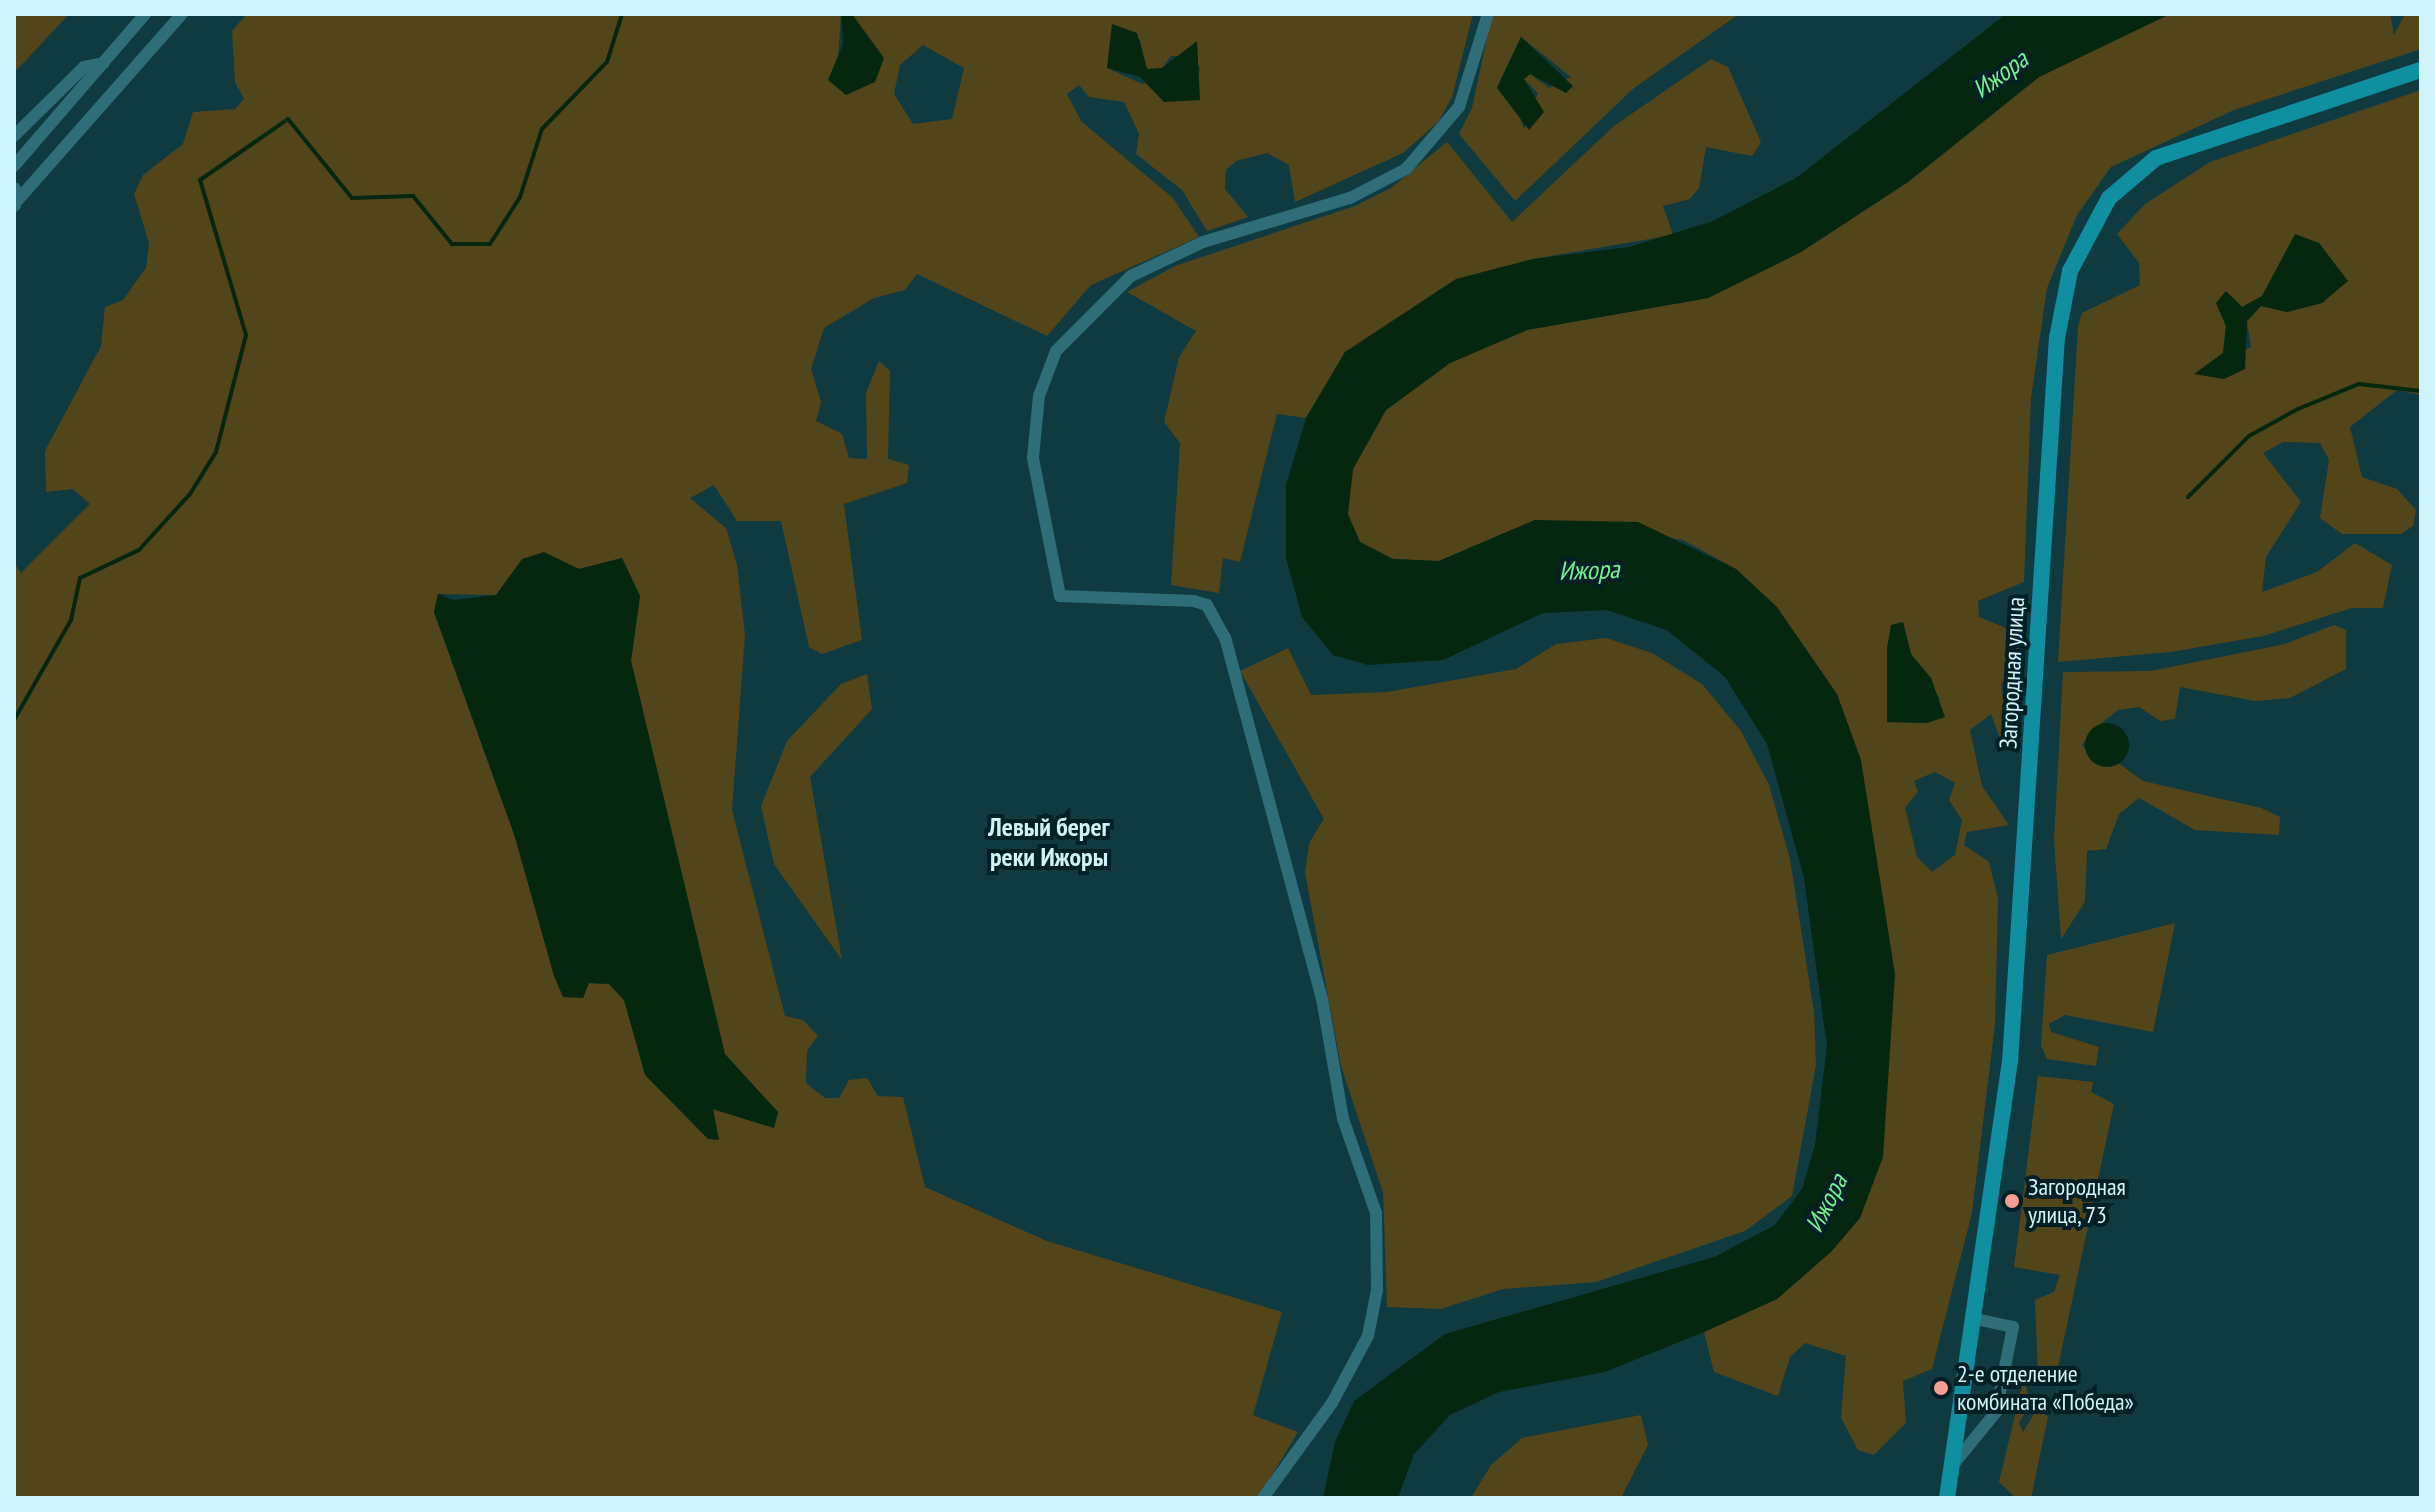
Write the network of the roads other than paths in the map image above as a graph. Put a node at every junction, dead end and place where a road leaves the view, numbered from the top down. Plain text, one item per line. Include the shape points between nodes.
1 (145, 14) edge
2 (182, 14) edge
3 (1488, 14) edge
4 (104, 63) junction
5 (2421, 70) edge
6 (14, 136) edge
7 (14, 166) edge
8 (15, 198) edge
9 (1974, 1319) junction
10 (1952, 1466) junction
11 (1263, 1498) edge
12 (1947, 1498) edge

1 - 4 street
2 - 8 street
3 - 11 street via 1459,107 1406,169 1350,198 1203,242 1131,276 1056,351 1039,396 1033,458 1060,596 1194,601 1207,605 1225,638 1322,999 1343,1119 1376,1213 1377,1290 1368,1336 1332,1403
4 - 6 street via 84,67
4 - 7 street
5 - 9 main road, Загородная улица via 2156,158 2109,198 2076,253 2057,338 2013,1023
9 - 10 main road, Загородная улица
9 - 10 street via 2013,1327 1996,1412
10 - 12 main road, Загородная улица

